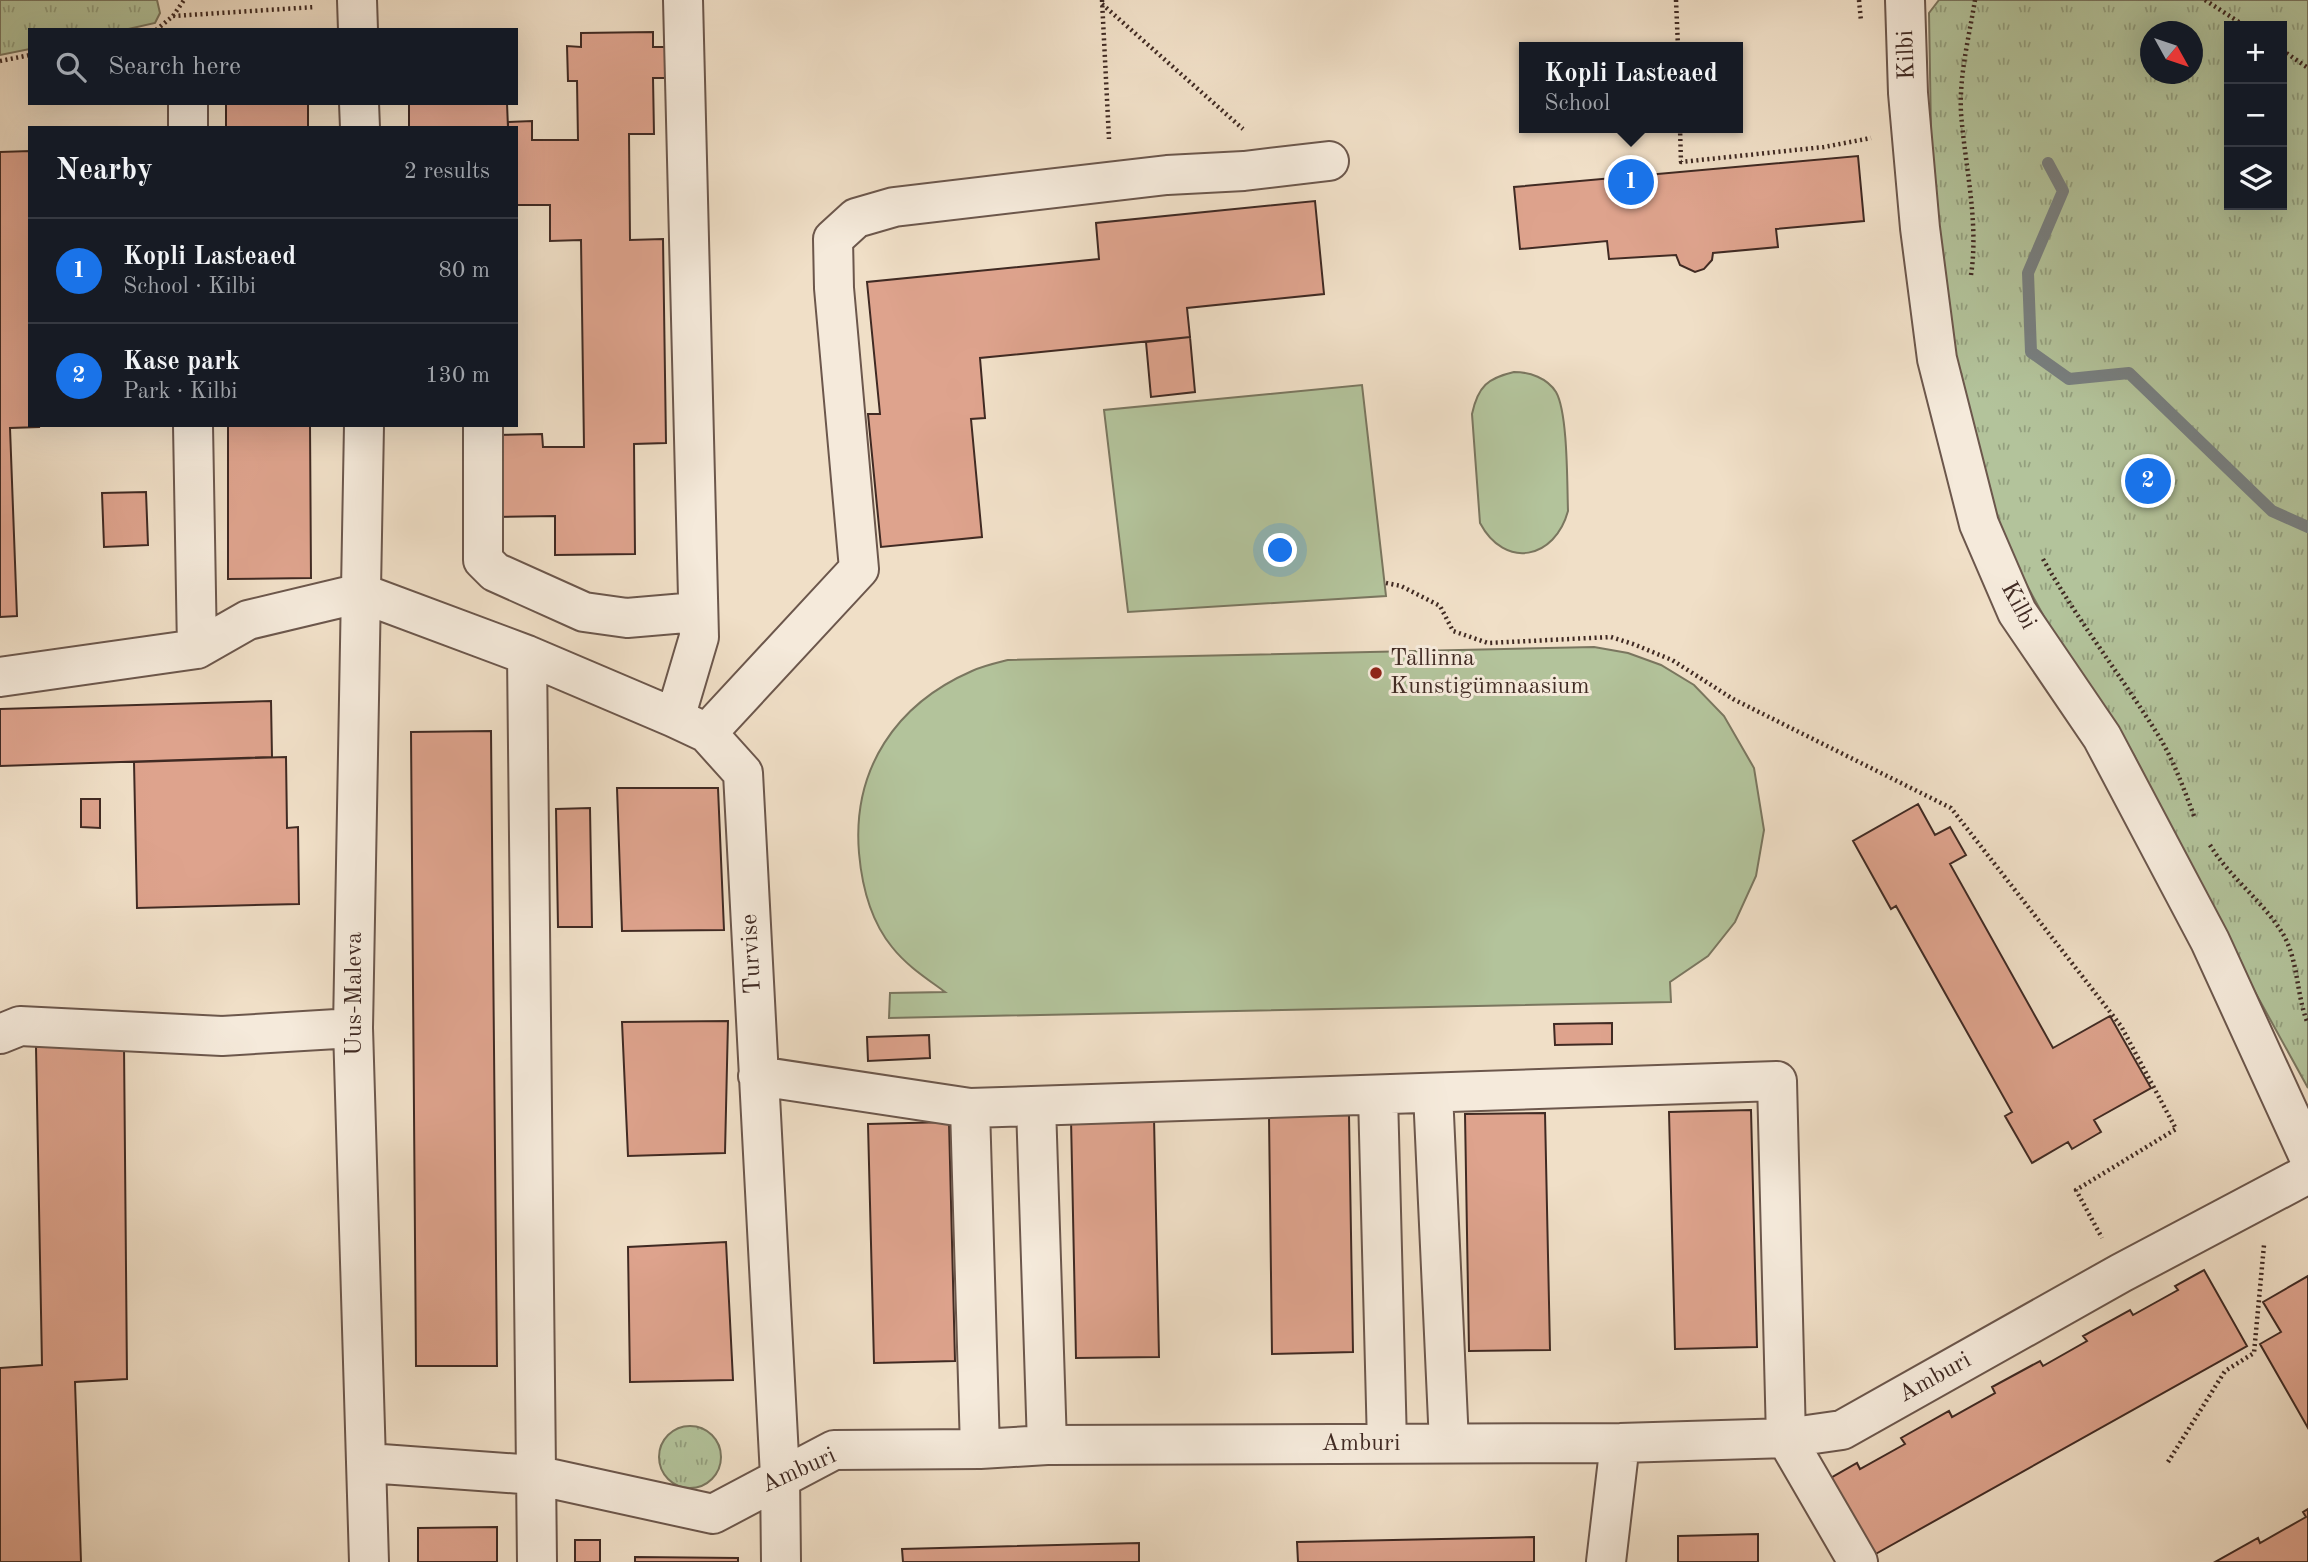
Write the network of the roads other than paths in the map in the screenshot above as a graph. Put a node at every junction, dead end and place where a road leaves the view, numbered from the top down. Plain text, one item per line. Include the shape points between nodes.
1 (358, 0) edge
2 (683, 0) edge
3 (1905, 0) edge
4 (358, 28) edge
5 (188, 105) edge
6 (359, 105) edge
7 (188, 126) edge
8 (360, 126) edge
9 (1329, 161) dead end
10 (193, 427) edge
11 (364, 427) edge
12 (483, 427) edge
13 (361, 593) junction
14 (697, 612) junction
15 (197, 649) junction
16 (527, 655) junction
17 (0, 677) edge
18 (691, 725) junction
19 (353, 1028) junction
20 (0, 1034) edge
21 (758, 1076) junction
22 (1433, 1093) junction
23 (1378, 1095) junction
24 (1036, 1107) junction
25 (970, 1108) junction
26 (2308, 1154) edge
27 (2308, 1174) edge
28 (1786, 1438) junction
29 (1449, 1443) junction
30 (1620, 1443) junction
31 (1387, 1444) junction
32 (1047, 1446) junction
33 (980, 1449) junction
34 (368, 1463) junction
35 (535, 1475) junction
36 (780, 1476) junction
37 (369, 1562) edge
38 (537, 1562) edge
39 (781, 1562) edge
40 (1606, 1562) edge
41 (1858, 1562) edge

1 - 4 street
2 - 14 street
3 - 26 street, Kilbi via 1908,93 1937,359 1979,524 2017,612 2102,737 2203,929
5 - 7 street
6 - 8 street
9 - 18 street via 894,207 856,218 834,239 834,288 859,569
10 - 15 street
11 - 13 street, Uus-Maleva
12 - 14 street via 483,560 495,572 584,612 627,618
13 - 15 street via 248,620
13 - 16 street, Turvise
13 - 19 street, Uus-Maleva
14 - 18 street
15 - 17 street
16 - 18 street, Turvise
16 - 35 street
18 - 21 street, Turvise via 743,773
19 - 20 street via 222,1036 20,1026
19 - 34 street, Uus-Maleva
21 - 25 street
21 - 36 street, Turvise
22 - 23 street
22 - 28 street via 1777,1081
22 - 29 street
23 - 24 street
23 - 31 street
24 - 25 street
24 - 32 street
25 - 33 street
27 - 28 street, Amburi via 1842,1430
28 - 30 street, Amburi
28 - 41 street
29 - 30 street, Amburi
29 - 31 street, Amburi
30 - 40 street
31 - 32 street, Amburi
32 - 33 street, Amburi
33 - 36 street, Amburi via 834,1450
34 - 35 street, Amburi
34 - 37 street, Uus-Maleva
35 - 36 street, Amburi via 713,1514
35 - 38 street
36 - 39 street, Turvise

